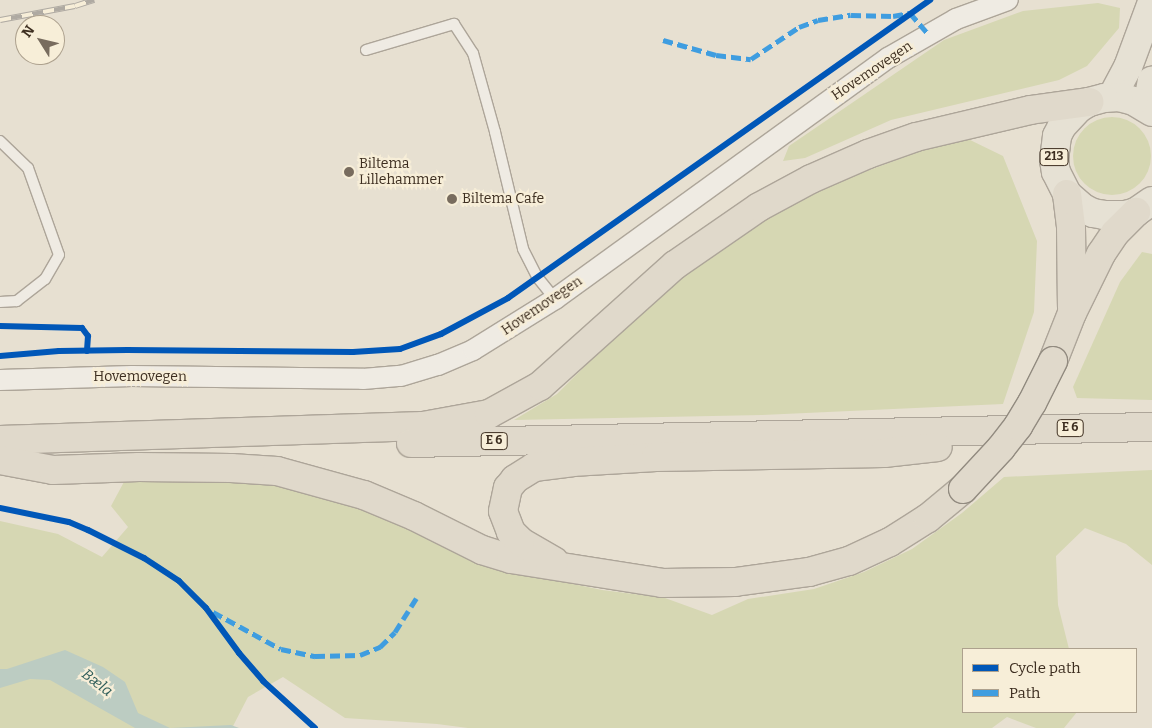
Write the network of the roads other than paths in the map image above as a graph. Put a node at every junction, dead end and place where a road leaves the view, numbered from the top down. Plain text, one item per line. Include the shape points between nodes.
1 (1008, 0) edge
2 (1149, 11) edge
3 (366, 50) dead end
4 (1152, 80) edge
5 (1101, 100) junction
6 (1149, 110) edge
7 (0, 141) edge
8 (1067, 194) junction
9 (1144, 206) edge
10 (555, 299) junction
11 (0, 302) edge
12 (1072, 313) junction
13 (0, 380) edge
14 (1152, 427) edge
15 (987, 429) junction
16 (0, 440) edge
17 (0, 454) edge
18 (0, 460) edge
19 (569, 568) junction

1 - 10 street, Hovemovegen via 956,19 888,58
2 - 5 main road, 213 via 1128,67
3 - 10 lane via 454,24 473,54 523,249 538,278
4 - 6 main road
5 - 6 main road via 1134,101
5 - 8 main road, 213 via 1070,116 1057,136 1056,172
5 - 16 highway via 1030,110 916,137 811,179 759,207 675,265 540,386 489,414 423,426
7 - 11 lane via 28,168 60,255 45,279 17,301
8 - 9 main road, 213 via 1083,208 1104,216
8 - 12 highway
9 - 12 highway via 1114,233
10 - 13 street, Hovemovegen via 473,350 401,376 316,379 132,376
12 - 19 highway, bridge via 1053,361 1018,426 1001,448 964,489 928,518 890,542 849,561 810,572 735,582 662,583 609,577
14 - 15 highway, E 6
15 - 17 highway, E 6
15 - 19 highway via 974,437 938,447 884,453 656,457 534,467 515,479 508,488 503,511 506,523 511,532 532,550
18 - 19 highway via 53,470 148,467 277,472 364,495 482,550 511,559

